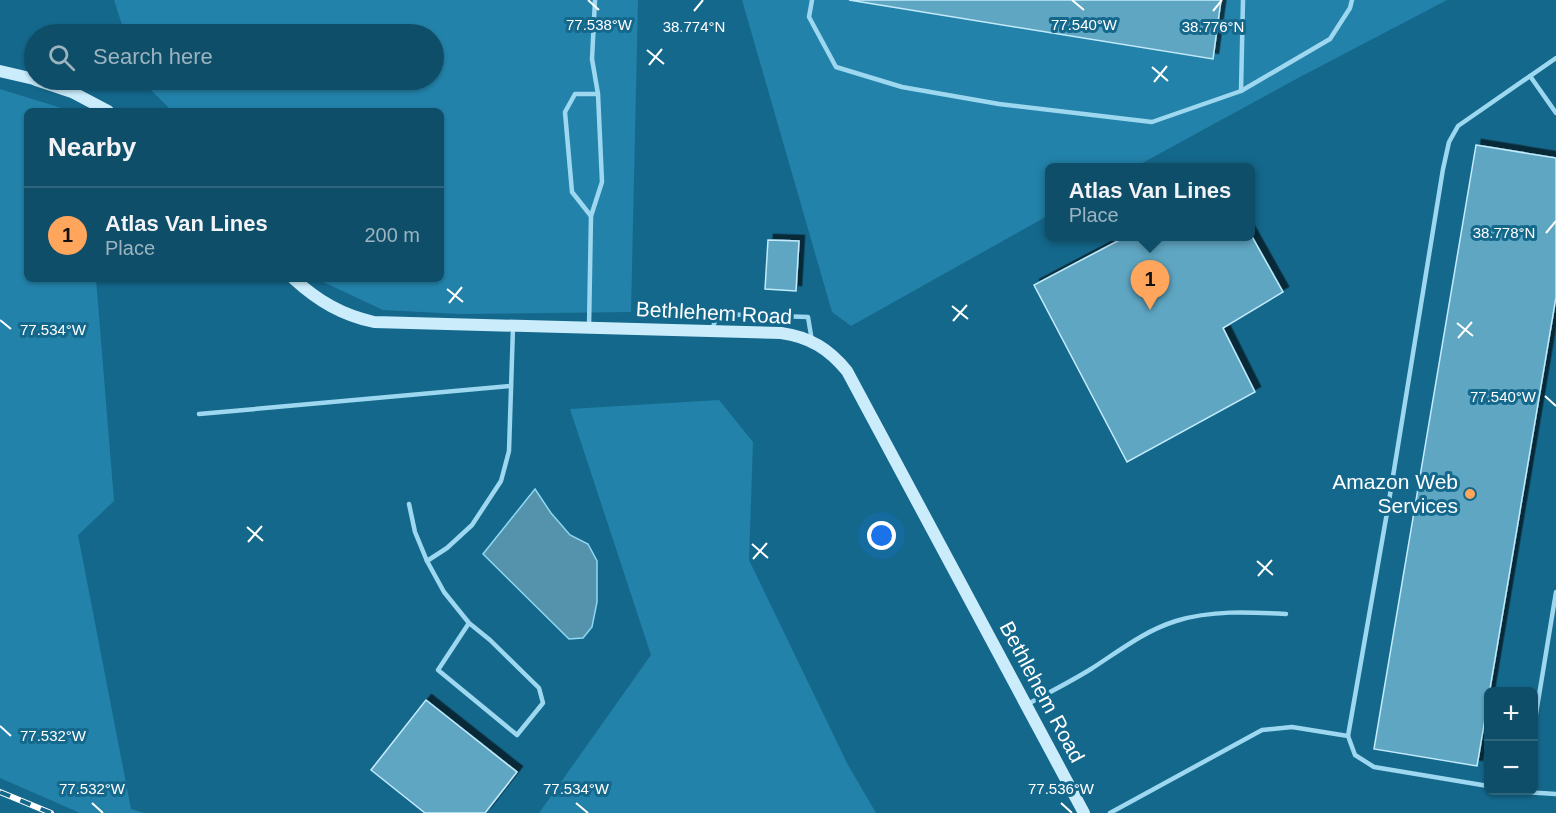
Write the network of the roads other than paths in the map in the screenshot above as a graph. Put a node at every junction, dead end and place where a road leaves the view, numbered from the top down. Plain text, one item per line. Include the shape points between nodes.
1 (594, 0) edge
2 (812, 0) edge
3 (1243, 0) edge
4 (1352, 0) edge
5 (1556, 57) edge
6 (0, 71) edge
7 (24, 76) edge
8 (1530, 76) junction
9 (66, 90) edge
10 (1241, 91) junction
11 (598, 94) junction
12 (102, 108) edge
13 (1556, 113) edge
14 (591, 216) junction
15 (297, 282) edge
16 (513, 327) junction
17 (589, 328) junction
18 (712, 330) junction
19 (812, 340) junction
20 (511, 386) junction
21 (199, 414) dead end
22 (410, 504) dead end
23 (427, 561) junction
24 (1556, 592) edge
25 (1286, 614) dead end
26 (1554, 618) edge
27 (469, 623) junction
28 (1538, 700) edge
29 (1026, 705) junction
30 (1348, 736) junction
31 (1484, 785) edge
32 (1538, 792) edge
33 (1556, 794) edge
34 (1084, 813) edge
35 (1110, 813) edge

1 - 11 lane via 592,59
2 - 10 lane via 809,17 836,66 903,87 999,104 1152,123
3 - 10 lane
4 - 10 lane via 1330,39
5 - 8 lane
6 - 7 street
8 - 13 lane
8 - 30 lane via 1458,126 1449,142
9 - 12 street
11 - 14 lane via 602,182
11 - 14 lane via 575,94 565,112 572,192
14 - 17 lane
15 - 16 street, Bethlehem Road via 339,312 374,322
16 - 17 street, Bethlehem Road
16 - 20 lane
17 - 18 street, Bethlehem Road
18 - 19 street, Bethlehem Road via 782,333
18 - 19 lane via 718,314 808,317
19 - 29 street, Bethlehem Road via 847,371
20 - 21 lane
20 - 23 lane via 509,451 501,481 472,525
22 - 23 lane
23 - 27 lane via 444,592
24 - 26 lane
25 - 29 lane via 1201,615 1160,626
26 - 28 lane
27 - 27 lane via 438,670 517,735 543,703 539,688
29 - 34 street, Bethlehem Road
30 - 31 lane via 1355,755 1374,767
30 - 35 lane via 1292,727 1262,730
32 - 33 lane

